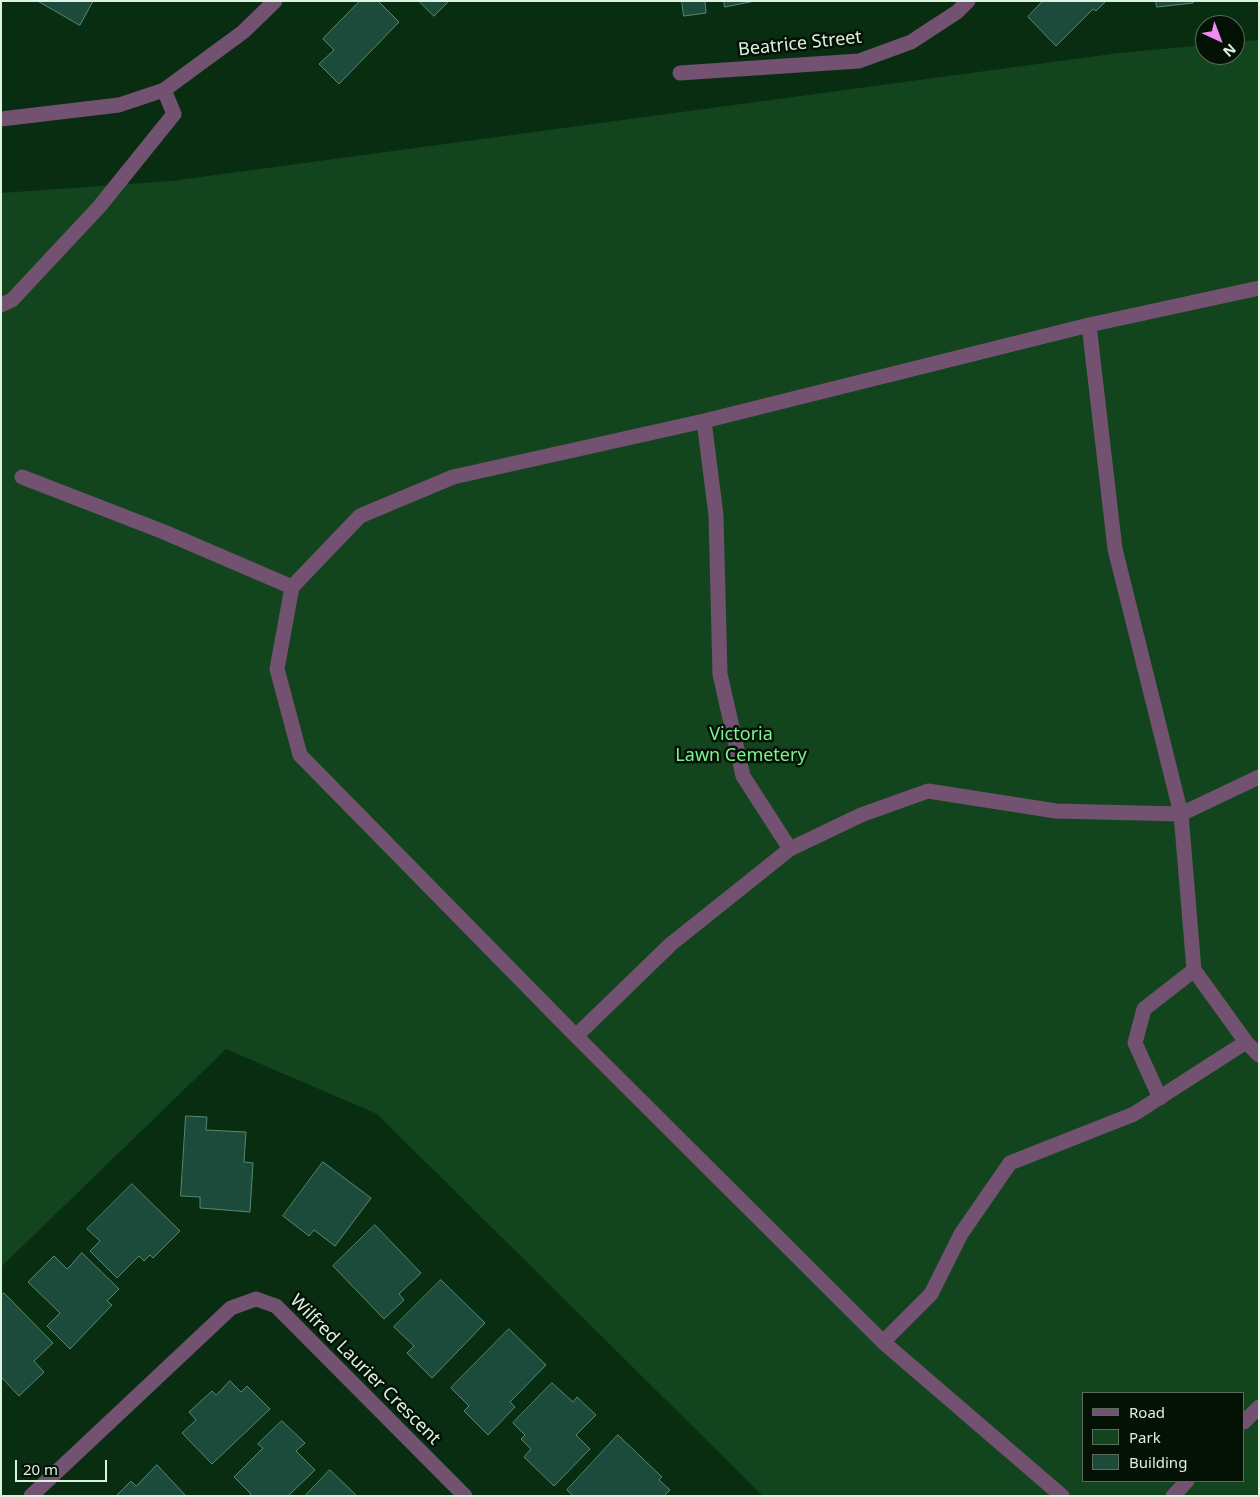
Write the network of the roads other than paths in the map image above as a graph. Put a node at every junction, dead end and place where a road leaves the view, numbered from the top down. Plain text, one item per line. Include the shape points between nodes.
1 (275, 1) edge
2 (968, 1) edge
3 (680, 73) dead end
4 (164, 90) junction
5 (1, 119) edge
6 (1259, 288) edge
7 (1, 306) edge
8 (1088, 325) junction
9 (704, 421) junction
10 (22, 477) dead end
11 (292, 587) junction
12 (1259, 777) edge
13 (1180, 814) junction
14 (790, 849) junction
15 (1194, 970) junction
16 (576, 1036) junction
17 (1246, 1042) junction
18 (1259, 1055) edge
19 (1160, 1098) junction
20 (883, 1342) junction
21 (1259, 1407) edge
22 (1245, 1421) edge
23 (1186, 1482) edge
24 (30, 1496) edge
25 (465, 1496) edge
26 (1062, 1496) edge
27 (1172, 1496) edge

1 - 4 street via 243,32
2 - 3 street, Beatrice Street via 957,12 911,42 858,61
4 - 5 street via 119,105
4 - 7 street via 174,114 99,207 12,300
6 - 8 street
8 - 9 street
8 - 13 street via 1115,549
9 - 11 street via 453,477 360,516
9 - 14 street via 716,515 720,674 743,776
10 - 11 street via 164,532
11 - 16 street via 276,669 300,755
12 - 13 street
13 - 14 street via 1056,811 928,790 861,815
13 - 15 street
14 - 16 street via 671,944
15 - 17 street
15 - 19 street via 1144,1009 1135,1043
16 - 20 street
17 - 18 street
17 - 19 street
19 - 20 street via 1134,1114 1010,1163 961,1234 931,1294
20 - 26 street
21 - 22 street
23 - 27 street
24 - 25 street, Wilfred Laurier Crescent via 231,1308 256,1299 276,1306

